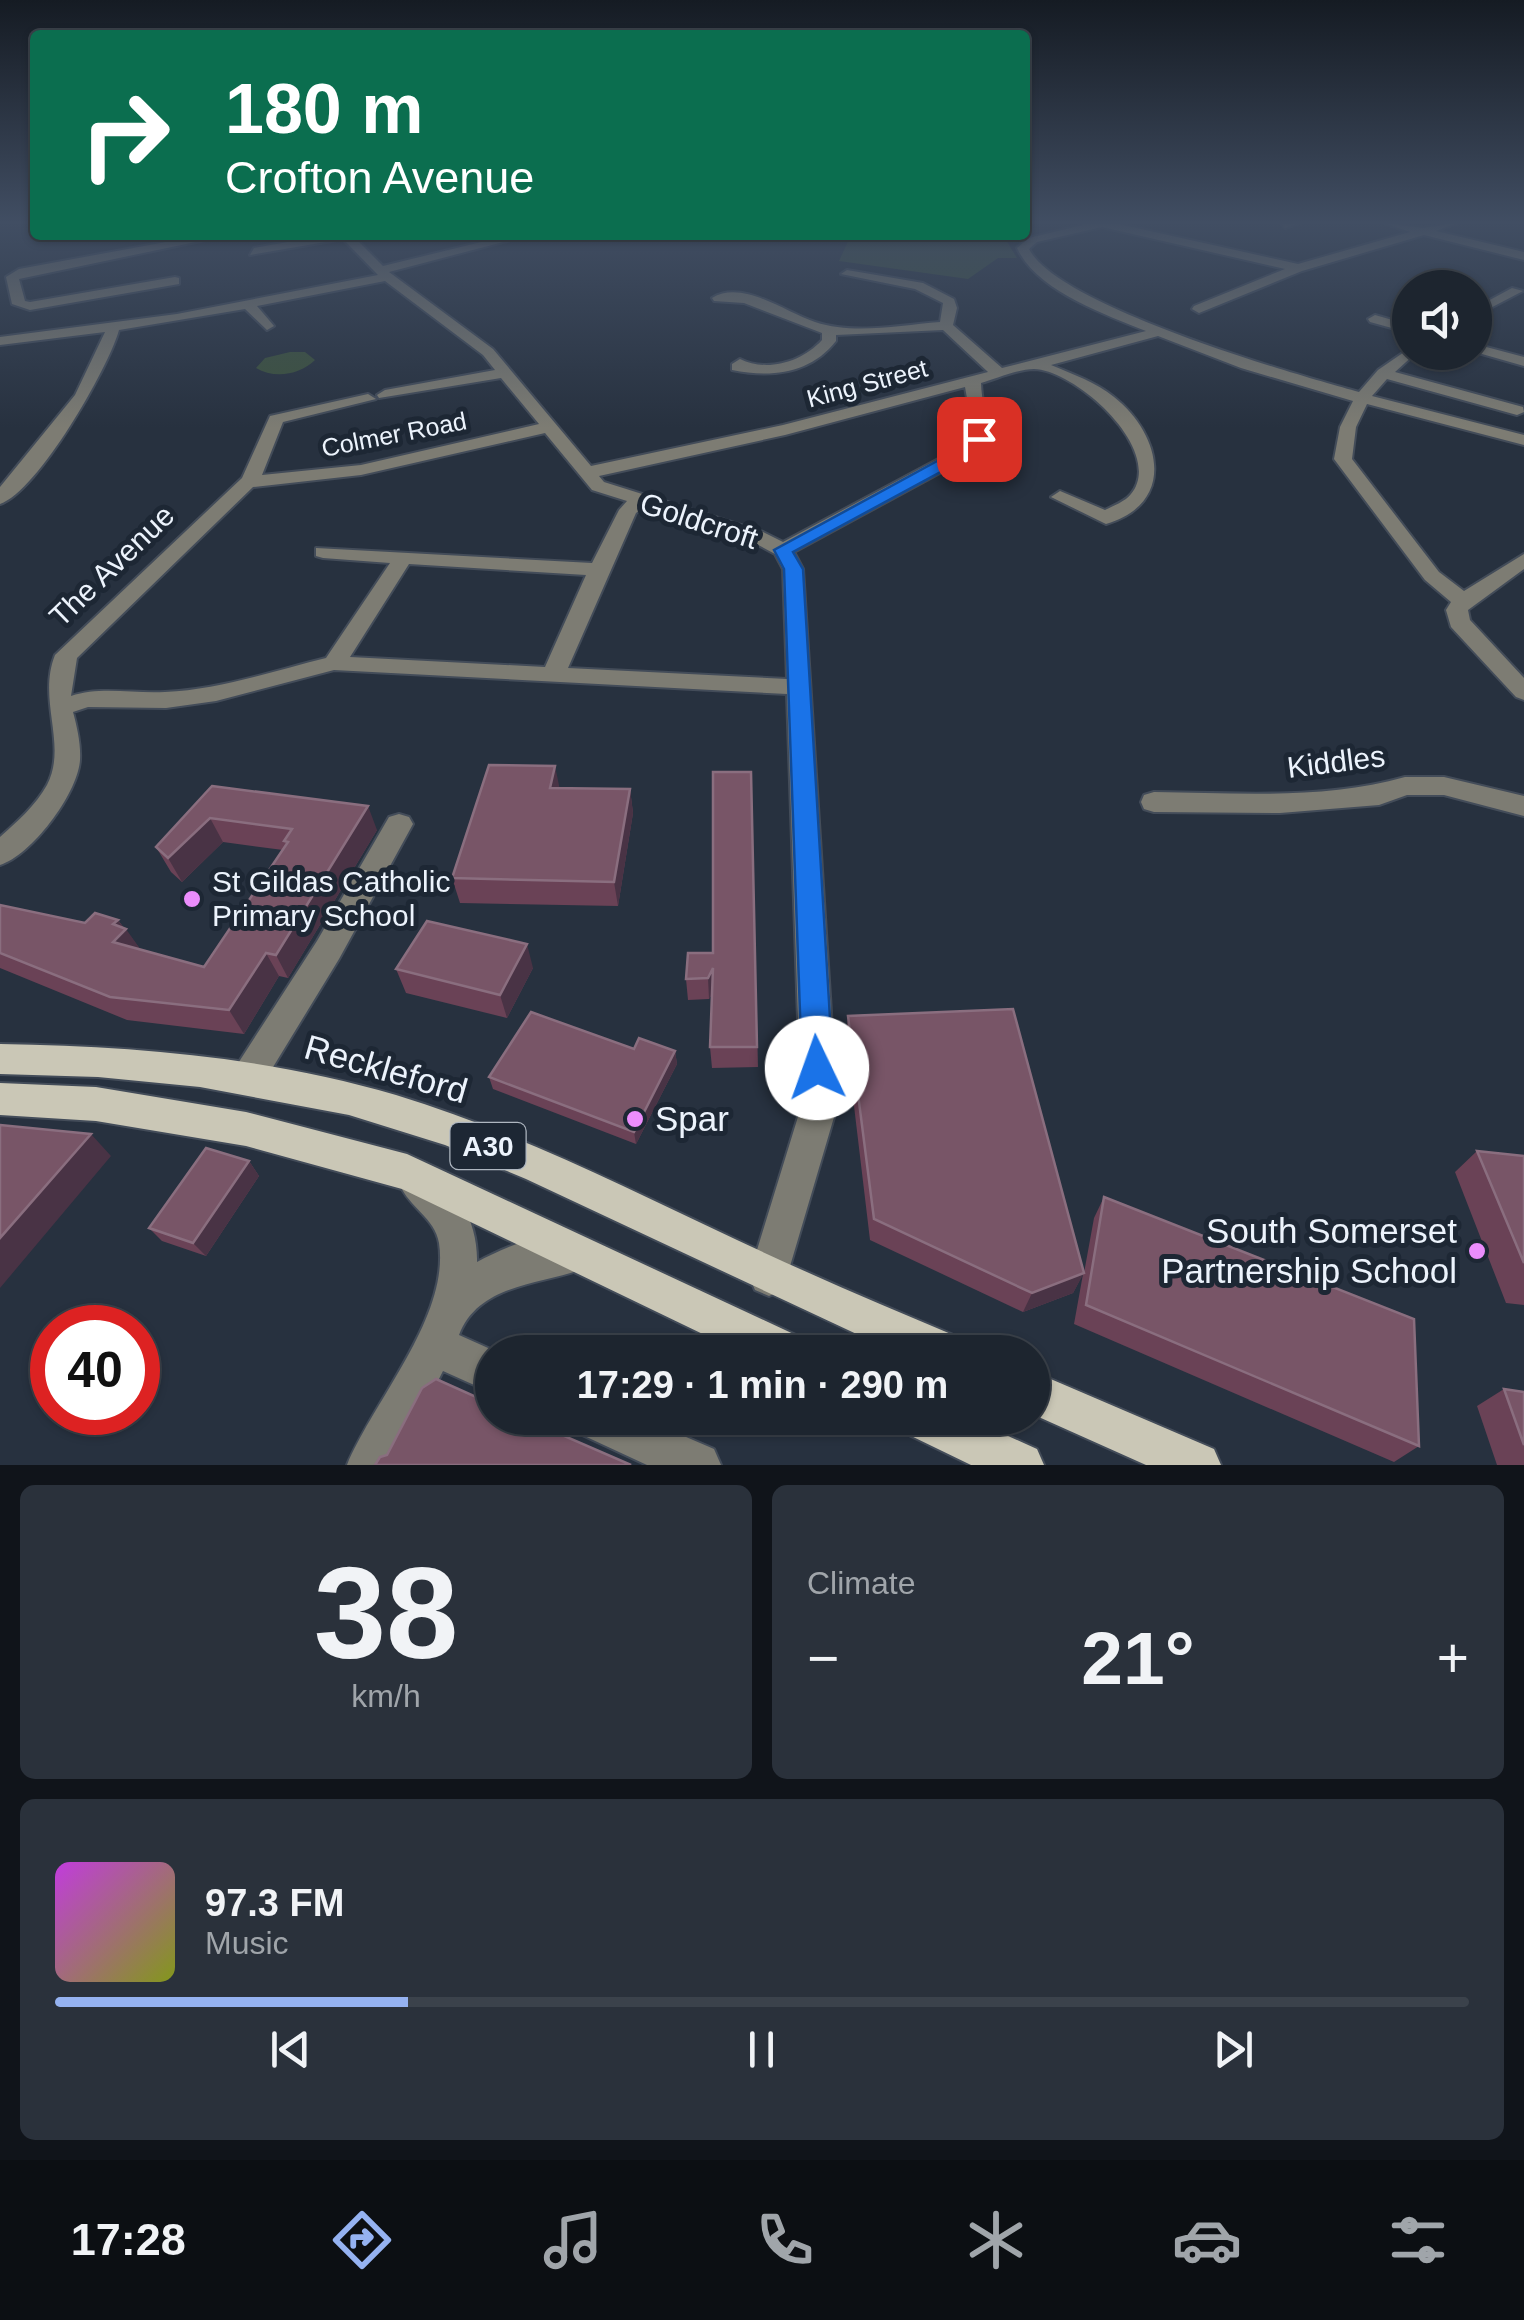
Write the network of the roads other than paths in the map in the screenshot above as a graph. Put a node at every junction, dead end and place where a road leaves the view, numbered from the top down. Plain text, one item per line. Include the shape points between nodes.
1 (16, 291) edge
2 (115, 291) edge
3 (309, 291) edge
4 (408, 291) edge
5 (935, 291) edge
6 (1081, 291) edge
7 (1241, 291) edge
8 (1517, 292) dead end
9 (720, 298) dead end
10 (250, 305) junction
11 (1492, 308) edge
12 (1198, 309) dead end
13 (1375, 319) dead end
14 (1392, 324) edge
15 (268, 326) dead end
16 (946, 326) junction
17 (113, 327) junction
18 (829, 330) junction
19 (1158, 332) junction
20 (0, 341) edge
21 (1492, 353) edge
22 (1524, 362) edge
23 (1034, 363) junction
24 (733, 365) dead end
25 (1392, 366) edge
26 (507, 372) junction
27 (998, 373) junction
28 (1383, 373) junction
29 (972, 380) junction
30 (1361, 398) junction
31 (1517, 410) dead end
32 (548, 427) junction
33 (1524, 440) edge
34 (586, 473) junction
35 (248, 482) junction
36 (1060, 497) dead end
37 (0, 498) edge
38 (638, 502) junction
39 (783, 550) junction
40 (323, 552) dead end
41 (402, 558) junction
42 (1524, 560) edge
43 (598, 570) junction
44 (1463, 601) junction
45 (334, 663) junction
46 (552, 675) junction
47 (799, 687) junction
48 (1524, 692) edge
49 (60, 708) junction
50 (1154, 802) dead end
51 (1524, 806) edge
52 (399, 824) dead end
53 (0, 854) edge
54 (0, 1059) edge
55 (247, 1079) junction
56 (0, 1099) edge
57 (407, 1172) junction
58 (575, 1252) junction
59 (769, 1276) junction
60 (453, 1304) junction
61 (748, 1335) edge
62 (904, 1335) edge
63 (433, 1345) junction
64 (475, 1364) edge
65 (1050, 1400) edge
66 (631, 1435) edge
67 (956, 1435) edge
68 (370, 1465) edge
69 (698, 1465) edge
70 (1020, 1465) edge
71 (1198, 1465) edge

1 - 2 street via 19,304 30,306
3 - 10 street
4 - 26 street, Goldcroft
5 - 16 street via 951,306
6 - 19 street
7 - 12 street
8 - 11 street
9 - 18 street via 739,294
10 - 15 street
10 - 17 street
13 - 14 street
16 - 18 street
16 - 27 street
17 - 20 street
17 - 37 street via 84,394
18 - 24 street via 818,356 796,366
19 - 23 street, King Street
19 - 30 street via 1256,371
21 - 22 street
23 - 27 street, King Street
23 - 36 street via 1110,397 1124,414 1148,477 1140,498 1106,518
25 - 28 street
26 - 32 street, Goldcroft
26 - 35 street, The Avenue via 276,418
27 - 29 street, King Street
28 - 30 street
28 - 31 street
29 - 34 street, King Street
29 - 39 street via 982,420 979,439 965,452
30 - 33 street
30 - 44 street via 1342,444 1343,459 1432,576
32 - 34 street, Goldcroft
32 - 35 street, Colmer Road via 361,470
34 - 38 street, Goldcroft via 598,486
35 - 49 street, The Avenue via 66,655 56,674
38 - 39 street, Goldcroft
38 - 43 street
39 - 47 street, Goldcroft via 793,569
40 - 41 street
41 - 43 street
41 - 45 street
42 - 44 street
43 - 46 street
44 - 48 street via 1459,622
45 - 46 street
45 - 49 street via 216,693 166,700 111,697
46 - 47 street
47 - 59 street, Goldcroft via 819,1107
49 - 53 street, The Avenue via 65,775
50 - 51 street, Kiddles via 1318,801 1444,786
52 - 55 street
54 - 55 main road, Reckleford / A30
55 - 59 main road, Reckleford / A30 via 437,1126 597,1189
56 - 57 main road, A30 via 96,1104 246,1129
57 - 58 main road, A30
57 - 60 street via 451,1219 459,1248
58 - 60 street via 520,1260
58 - 61 main road, A30
59 - 62 main road, Reckleford / A30
60 - 63 street
63 - 64 street
63 - 68 street
65 - 71 main road
66 - 69 street
67 - 70 main road

